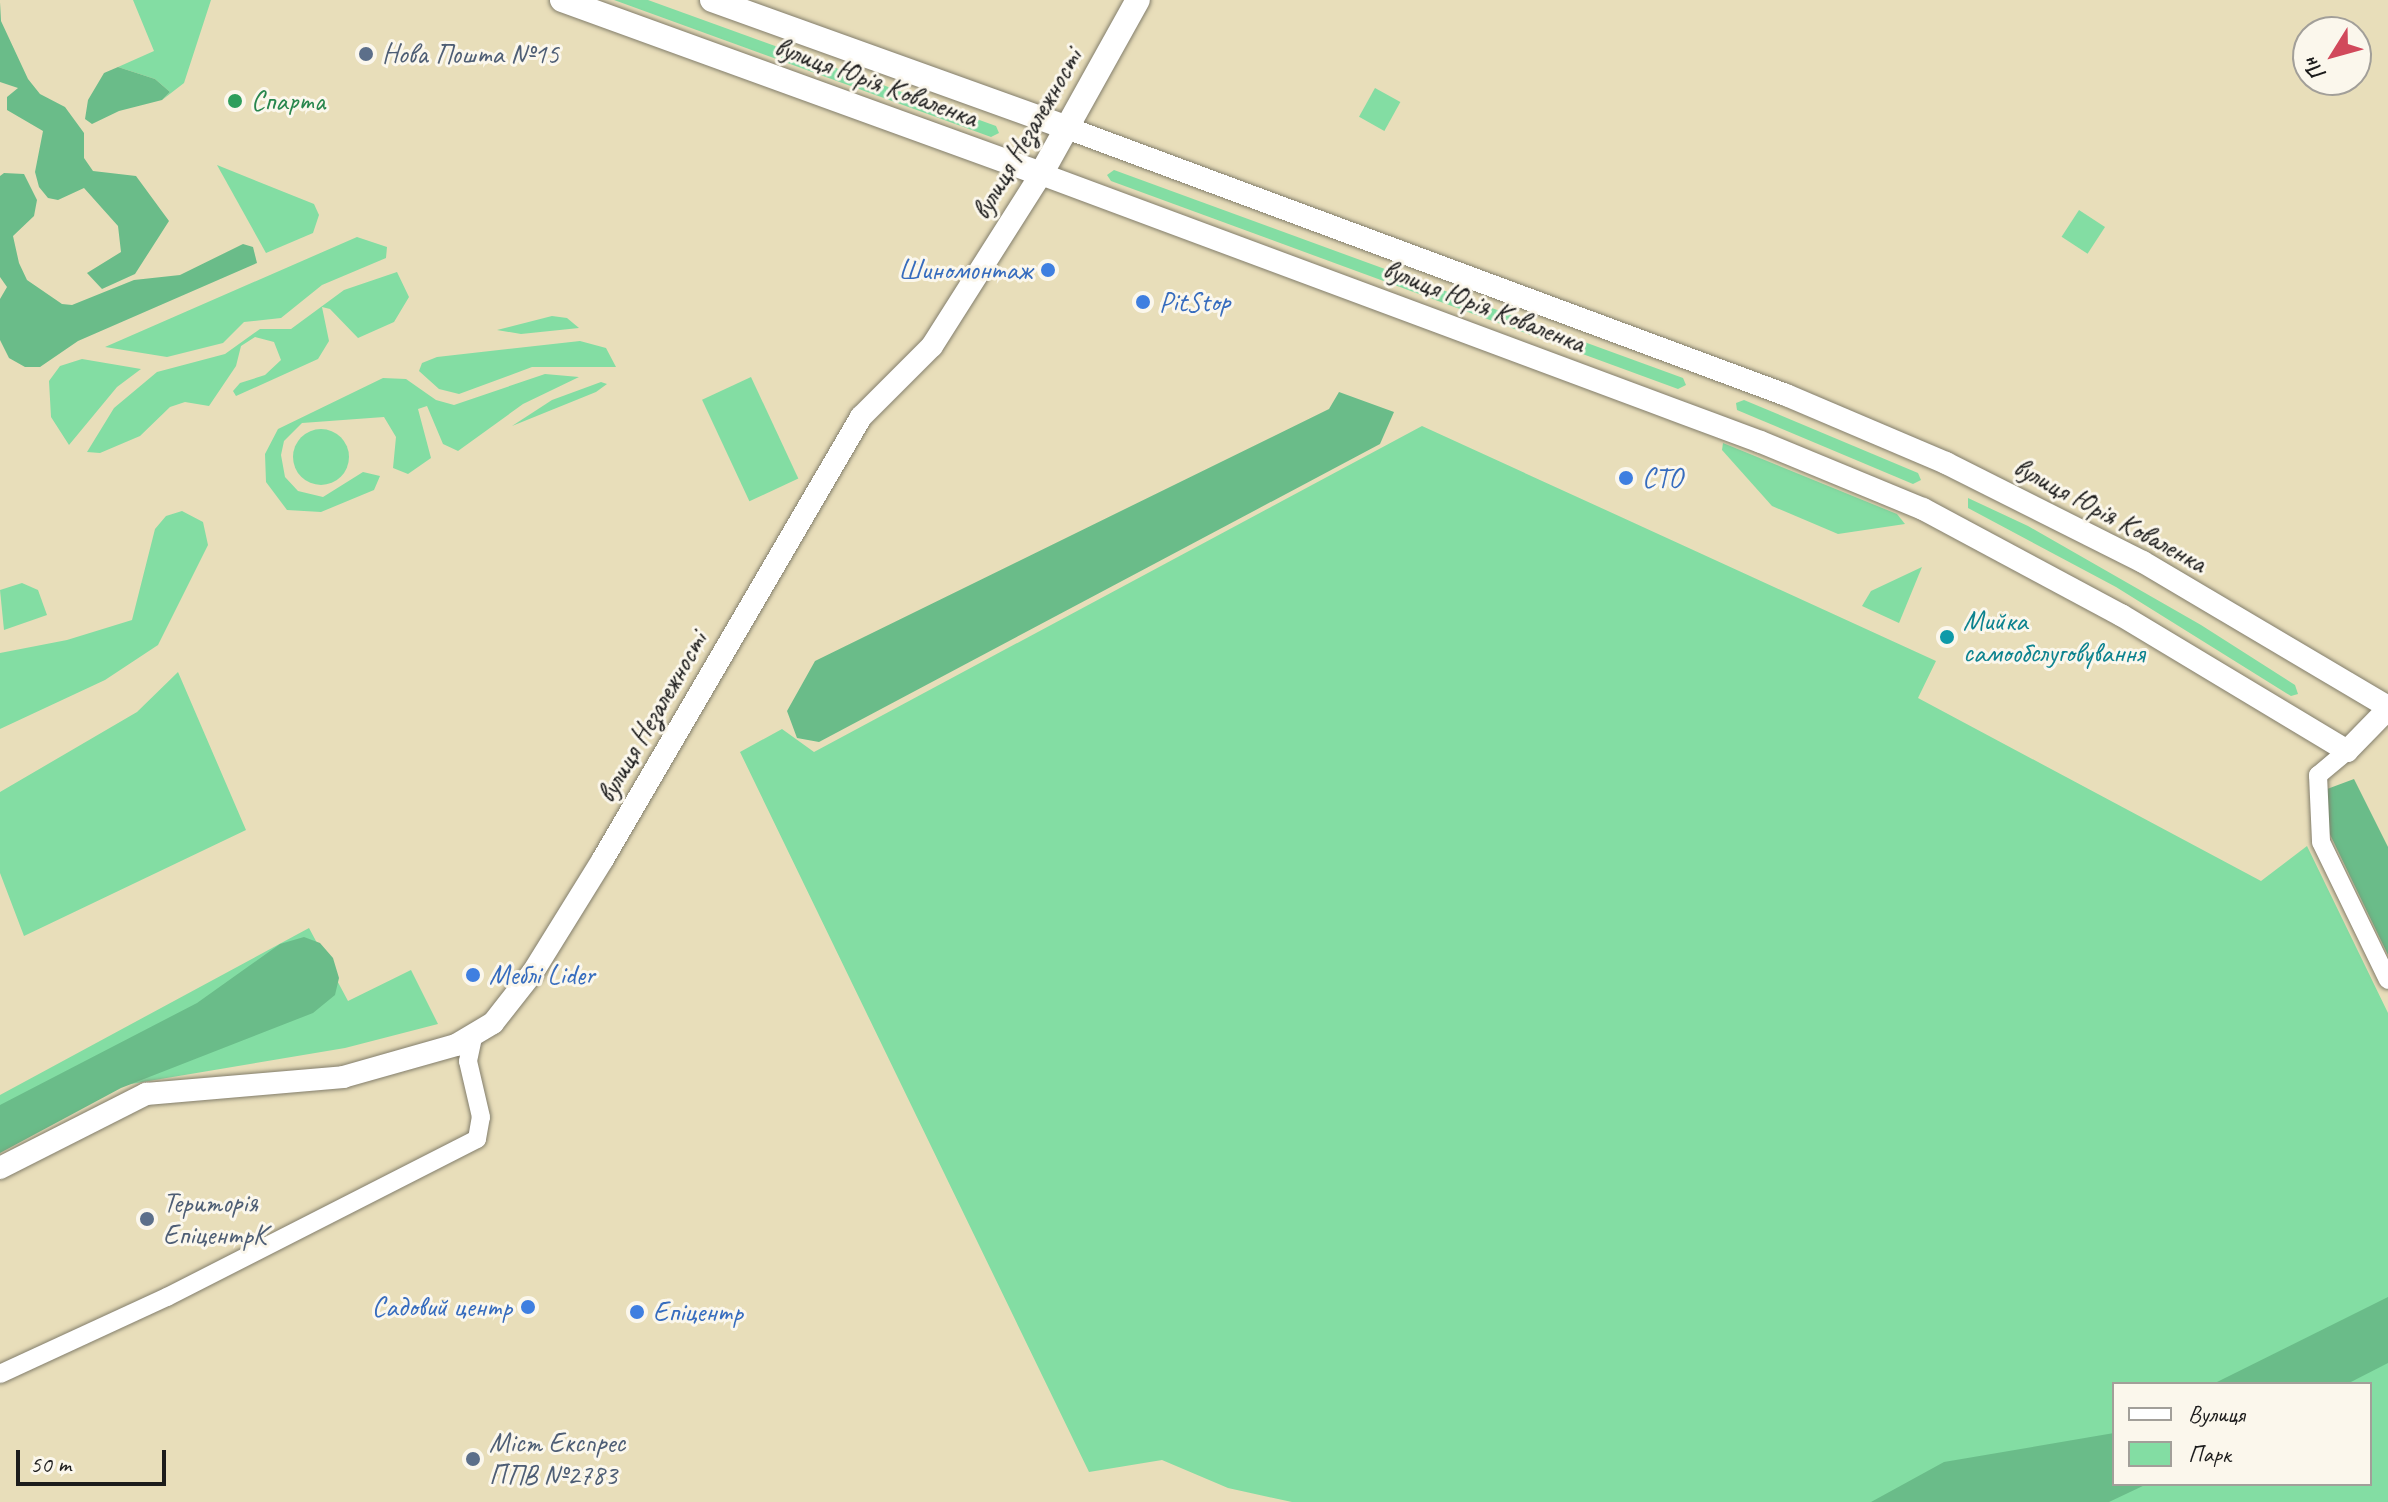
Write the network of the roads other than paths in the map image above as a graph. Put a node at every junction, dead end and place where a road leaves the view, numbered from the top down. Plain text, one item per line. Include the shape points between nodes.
1 (562, 0) edge
2 (712, 0) edge
3 (1138, 0) edge
4 (1067, 128) junction
5 (1041, 174) junction
6 (2388, 708) edge
7 (2347, 751) junction
8 (2388, 980) edge
9 (473, 1038) junction
10 (0, 1168) edge
11 (0, 1374) edge

1 - 5 main road, вулиця Юрія Коваленка
2 - 4 main road, вулиця Юрія Коваленка
3 - 4 main road, вулиця Незалежності
4 - 5 main road, вулиця Незалежності
4 - 6 street, вулиця Юрія Коваленка via 1786,395 1946,463 2143,562
5 - 7 street, вулиця Юрія Коваленка via 1761,442 1923,509 2121,615
5 - 9 street, вулиця Незалежності via 932,346 861,417 588,885 509,1006
6 - 7 street
7 - 8 street via 2318,775 2321,842
9 - 10 street, вулиця Незалежності via 343,1077 146,1094
9 - 11 street via 468,1061 481,1117 477,1139 167,1297

